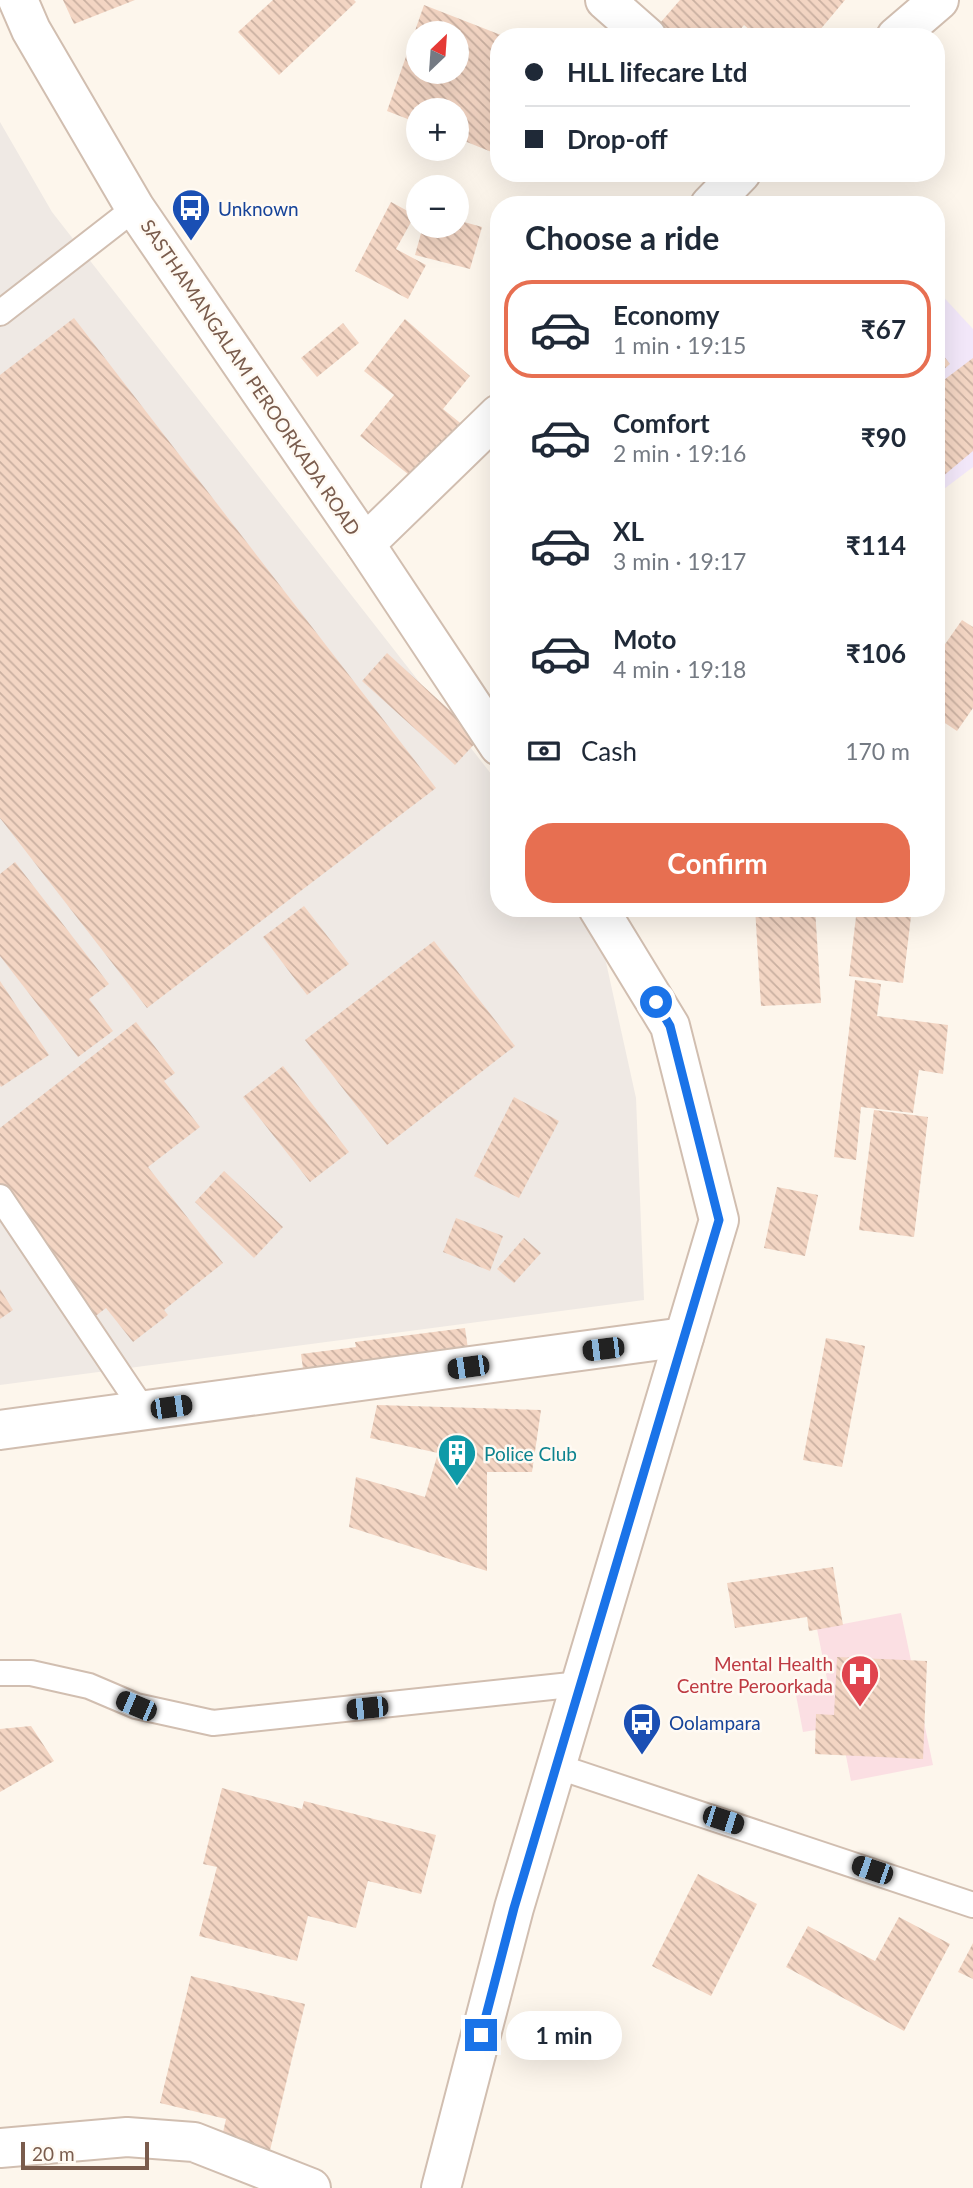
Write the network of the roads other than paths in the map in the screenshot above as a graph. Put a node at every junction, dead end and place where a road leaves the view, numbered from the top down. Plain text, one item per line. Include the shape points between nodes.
1 (18, 0) edge
2 (605, 0) edge
3 (939, 0) edge
4 (637, 28) edge
5 (906, 28) edge
6 (732, 182) edge
7 (719, 196) edge
8 (135, 208) junction
9 (0, 313) edge
10 (490, 423) edge
11 (365, 544) junction
12 (490, 732) edge
13 (603, 917) edge
14 (0, 1197) edge
15 (684, 1338) junction
16 (144, 1411) junction
17 (0, 1430) edge
18 (0, 1673) edge
19 (580, 1684) junction
20 (556, 1766) junction
21 (973, 1905) edge
22 (0, 2148) edge
23 (312, 2188) edge
24 (442, 2188) edge

1 - 8 street, SASTHAMANGALAM PEROORKADA ROAD
2 - 4 street
3 - 5 street
6 - 7 street
8 - 9 lane
8 - 11 street, SASTHAMANGALAM PEROORKADA ROAD
10 - 11 street
11 - 12 street, SASTHAMANGALAM PEROORKADA ROAD
13 - 15 street via 670,1026 719,1220
14 - 16 lane
15 - 16 street
15 - 19 street
16 - 17 street
18 - 19 lane via 31,1673 89,1686 136,1706 213,1723
19 - 20 street
20 - 21 lane
20 - 24 street via 514,1908
22 - 23 street via 127,2137 194,2142

